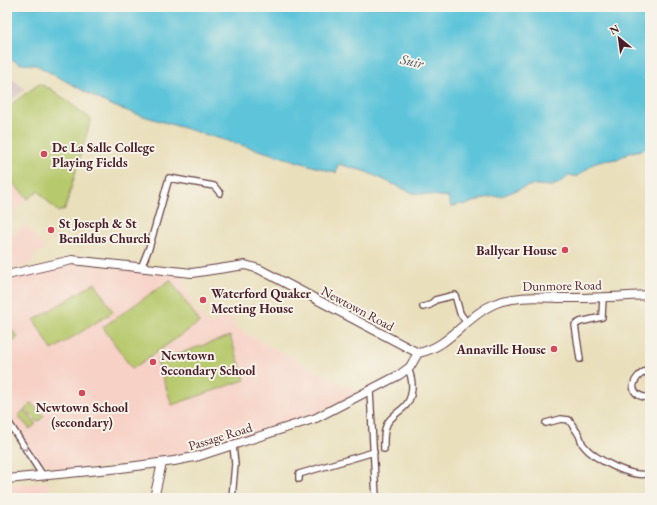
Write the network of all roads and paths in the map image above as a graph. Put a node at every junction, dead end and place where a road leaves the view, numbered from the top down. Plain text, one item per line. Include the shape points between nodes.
1 (220, 193) dead end
2 (141, 268) junction
3 (7, 275) edge
4 (650, 294) edge
5 (603, 297) junction
6 (423, 307) dead end
7 (467, 323) junction
8 (418, 353) junction
9 (580, 359) dead end
10 (408, 369) junction
11 (650, 369) edge
12 (370, 391) junction
13 (650, 398) edge
14 (8, 422) edge
15 (546, 423) dead end
16 (233, 446) junction
17 (384, 449) dead end
18 (374, 452) junction
19 (162, 463) junction
20 (650, 473) edge
21 (43, 476) junction
22 (7, 479) edge
23 (299, 479) dead end
24 (154, 498) edge
25 (232, 498) edge
26 (376, 498) edge

1 - 2 street via 214,186 170,178
2 - 3 main road, Newtown Road via 70,260
2 - 8 main road, Newtown Road via 196,273 250,265
4 - 5 main road, Dunmore Road
5 - 7 main road, Dunmore Road via 511,299 490,306
5 - 9 street via 602,317 575,325
6 - 7 street via 435,300 455,295 460,313
7 - 8 main road, Dunmore Road via 440,345
8 - 10 main road, Passage Road
10 - 12 main road, Passage Road
10 - 17 street via 412,377 412,389 404,408 386,424
11 - 13 street via 639,375 634,385 634,390 639,396
12 - 16 main road, Passage Road via 316,418
12 - 18 street
14 -> 21 street
15 - 20 street via 561,419 569,420 579,434 583,446 592,453 614,466 637,475
16 - 19 main road, Passage Road
16 - 25 street via 235,464
18 - 23 street via 299,474
18 - 26 street
19 - 21 main road, Passage Road
19 - 24 main road
21 - 22 main road, Passage Road

